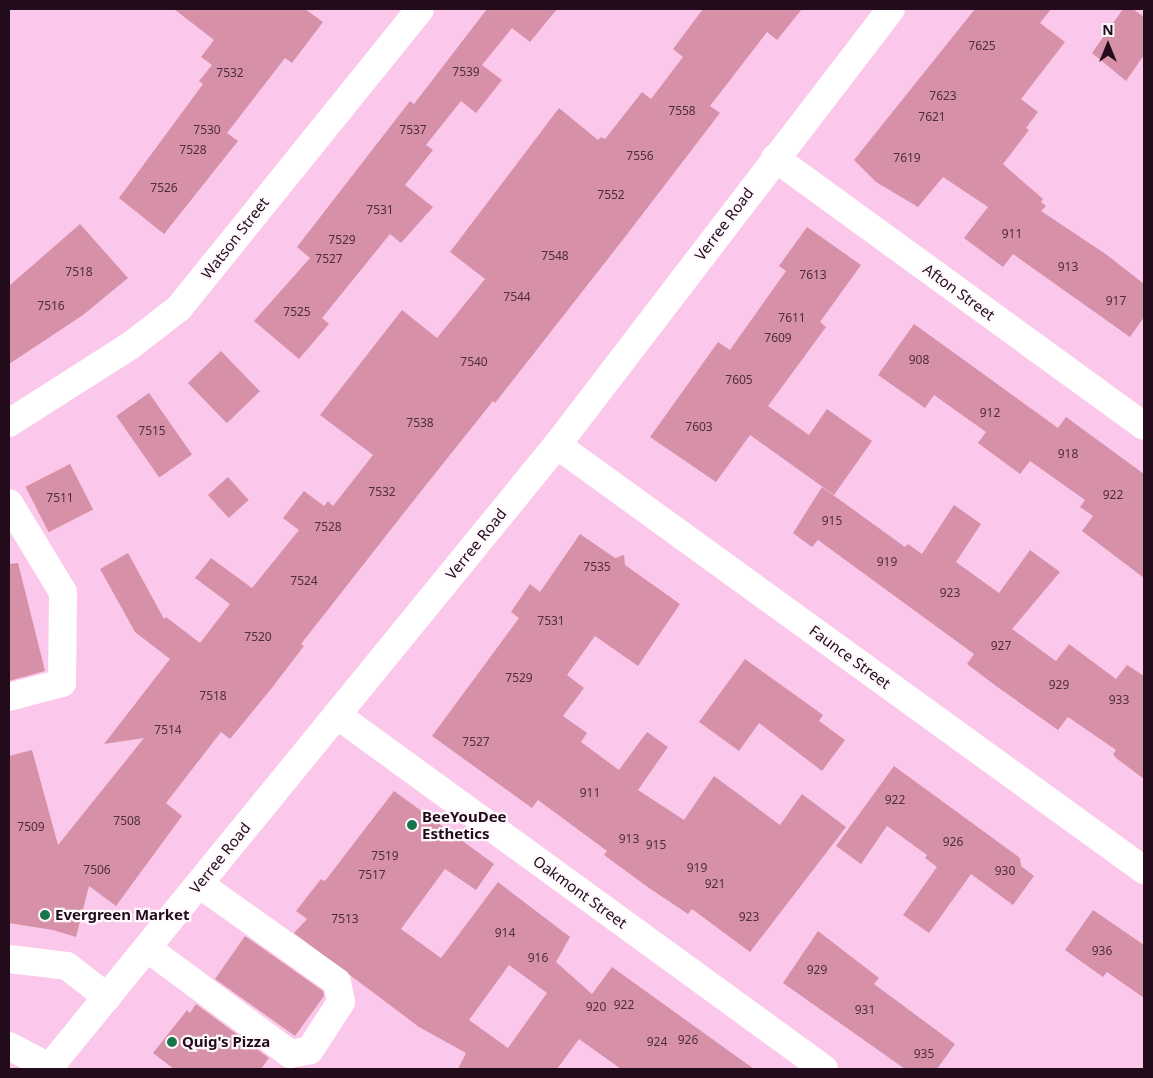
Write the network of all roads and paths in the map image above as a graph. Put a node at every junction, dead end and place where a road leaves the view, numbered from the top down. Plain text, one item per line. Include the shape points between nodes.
1 (420, 9) edge
2 (891, 9) edge
3 (775, 158) junction
4 (9, 423) edge
5 (1144, 426) edge
6 (557, 445) junction
7 (9, 503) edge
8 (9, 697) edge
9 (337, 715) junction
10 (1144, 870) edge
11 (199, 884) junction
12 (146, 948) junction
13 (9, 958) edge
14 (106, 997) junction
15 (9, 1046) edge
16 (50, 1069) edge
17 (824, 1069) edge

1 - 4 street, Watson Street via 180,308 130,346
2 - 3 street, Verree Road
3 - 5 street, Afton Street
3 - 6 street, Verree Road
6 - 9 street, Verree Road
6 - 10 street, Faunce Street
7 - 8 street via 63,592 62,684
9 - 11 street, Verree Road
9 - 17 street, Oakmont Street
11 - 12 street, Verree Road
11 - 12 street via 336,982 341,1002 310,1050 290,1054
12 - 14 street, Verree Road
13 - 14 street via 67,966
14 - 16 street, Verree Road
15 - 16 street

